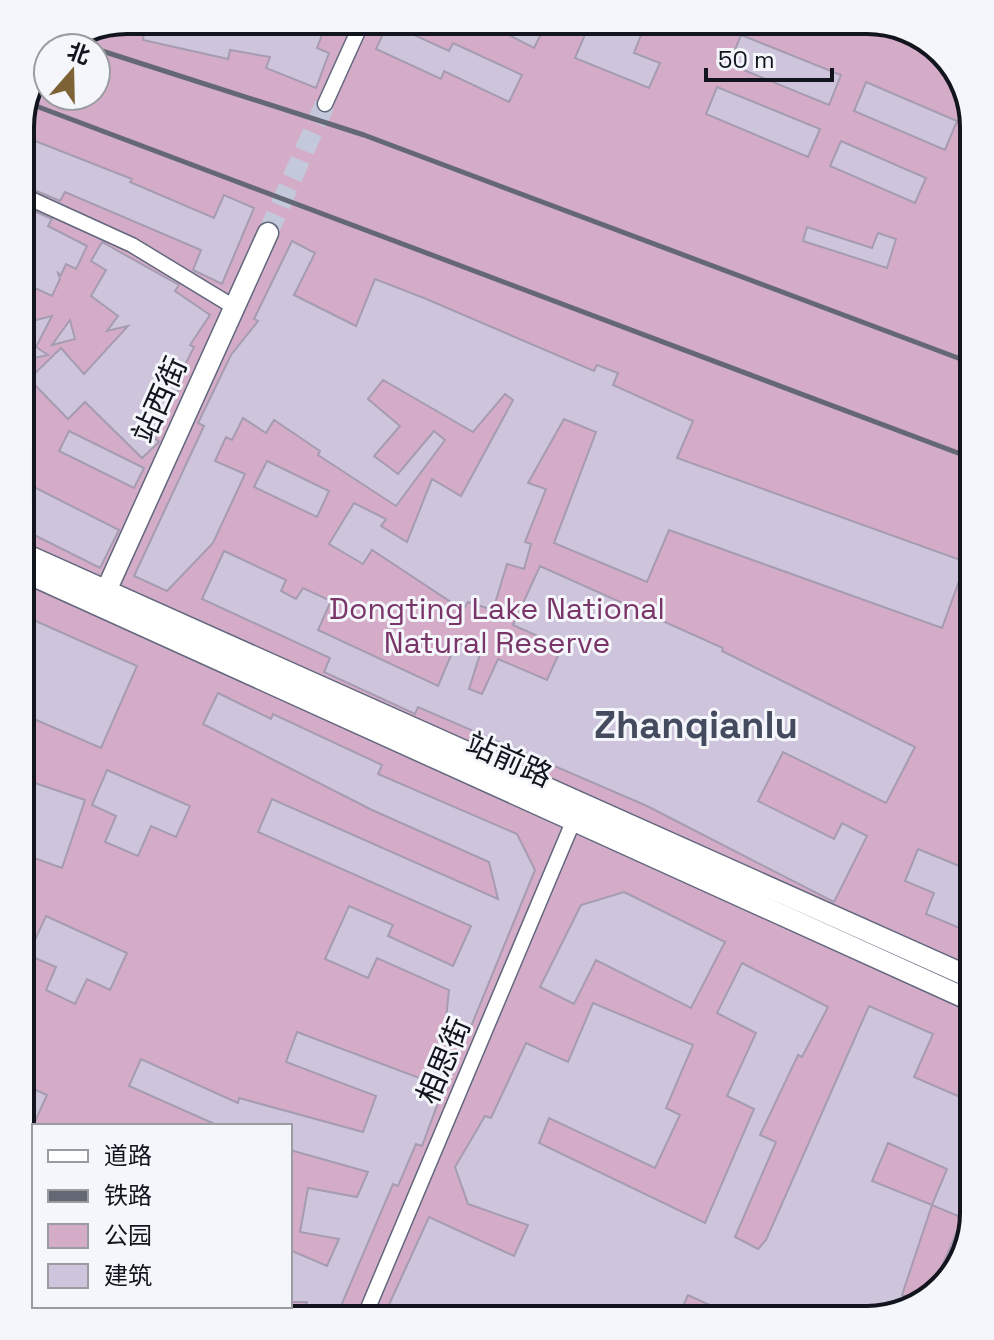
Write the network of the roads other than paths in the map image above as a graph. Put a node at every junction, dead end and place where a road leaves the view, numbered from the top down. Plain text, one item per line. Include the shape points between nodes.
1 (357, 34) edge
2 (325, 104) tunnel mouth
3 (34, 200) edge
4 (268, 233) tunnel mouth
5 (234, 307) junction
6 (34, 558) edge
7 (34, 576) edge
8 (106, 591) junction
9 (573, 822) junction
10 (960, 973) edge
11 (960, 996) edge
12 (369, 1306) edge

1 - 2 street
3 - 5 street via 132,245
4 - 5 main road, 站西街
5 - 8 main road, 站西街
6 - 8 main road, 站前路
7 - 9 main road, 站前路
8 - 10 main road, 站前路
9 - 11 main road, 站前路
9 - 12 street, 相思街

